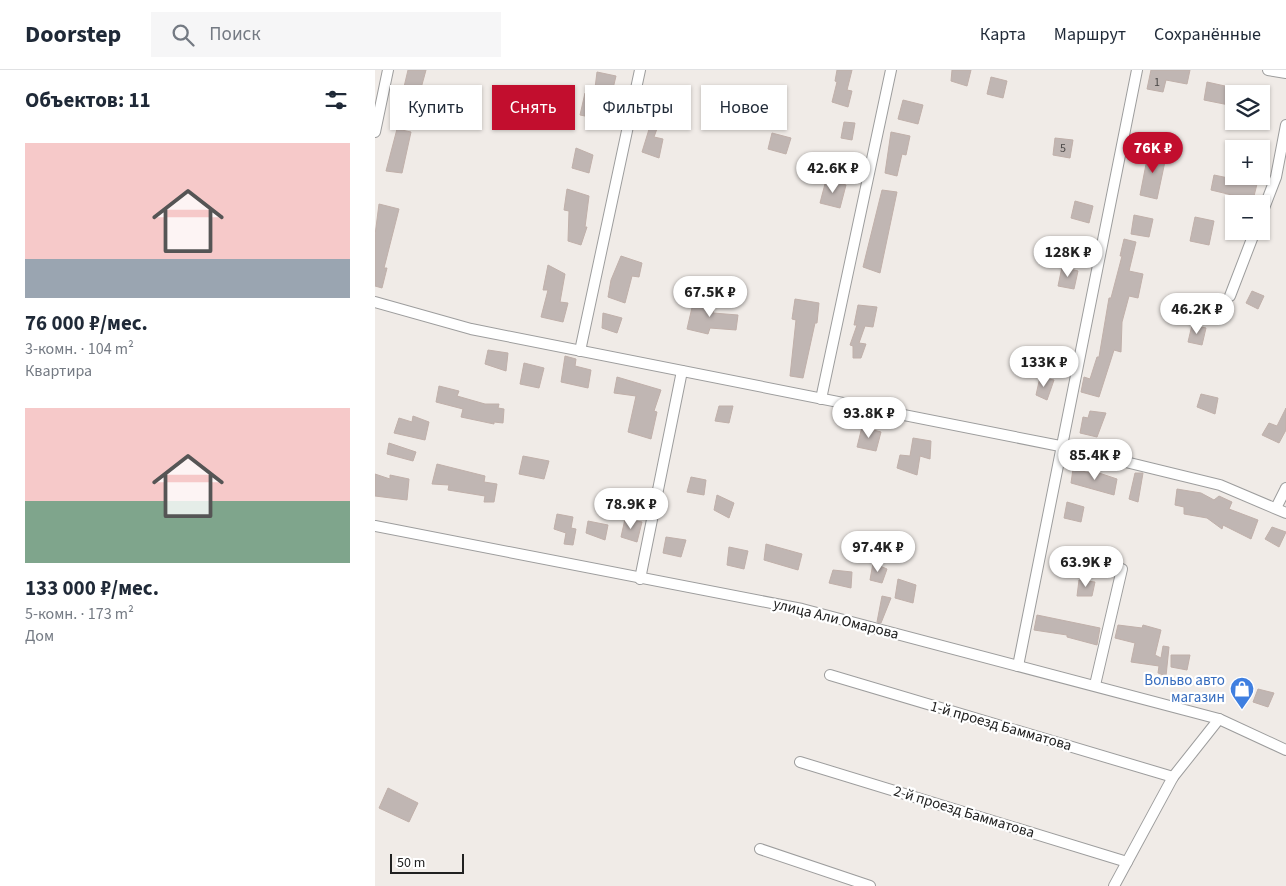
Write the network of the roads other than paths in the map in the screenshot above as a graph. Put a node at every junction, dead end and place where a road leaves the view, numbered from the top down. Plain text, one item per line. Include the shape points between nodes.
1 (388, 70) edge
2 (640, 70) edge
3 (891, 70) edge
4 (1137, 70) edge
5 (1269, 70) edge
6 (1286, 74) edge
7 (1286, 125) edge
8 (375, 132) edge
9 (1269, 195) edge
10 (1252, 240) edge
11 (1230, 296) dead end
12 (375, 302) edge
13 (580, 351) junction
14 (682, 371) junction
15 (821, 400) junction
16 (1060, 446) junction
17 (1286, 488) edge
18 (1281, 510) edge
19 (375, 526) edge
20 (1122, 568) dead end
21 (640, 579) junction
22 (1018, 666) junction
23 (830, 676) dead end
24 (1095, 685) junction
25 (1219, 719) junction
26 (1286, 750) edge
27 (800, 762) dead end
28 (1173, 776) junction
29 (760, 849) dead end
30 (1127, 862) junction
31 (870, 886) edge
32 (1115, 886) edge

1 - 8 street
2 - 13 street
3 - 15 street
4 - 16 street
5 - 6 street
7 - 9 street
10 - 11 street
12 - 13 street via 471,329
13 - 14 street
14 - 15 street
14 - 21 street
15 - 16 street
16 - 18 street via 1219,485
16 - 22 street
17 - 18 street
19 - 21 street, улица Али Омарова
20 - 24 street
21 - 22 street, улица Али Омарова via 802,609
22 - 24 street, улица Али Омарова
23 - 28 street, 1-й проезд Бамматова
24 - 25 street, улица Али Омарова
25 - 26 street, улица Али Омарова
25 - 28 street
27 - 30 street, 2-й проезд Бамматова
28 - 30 street
29 - 31 street
30 - 32 street

